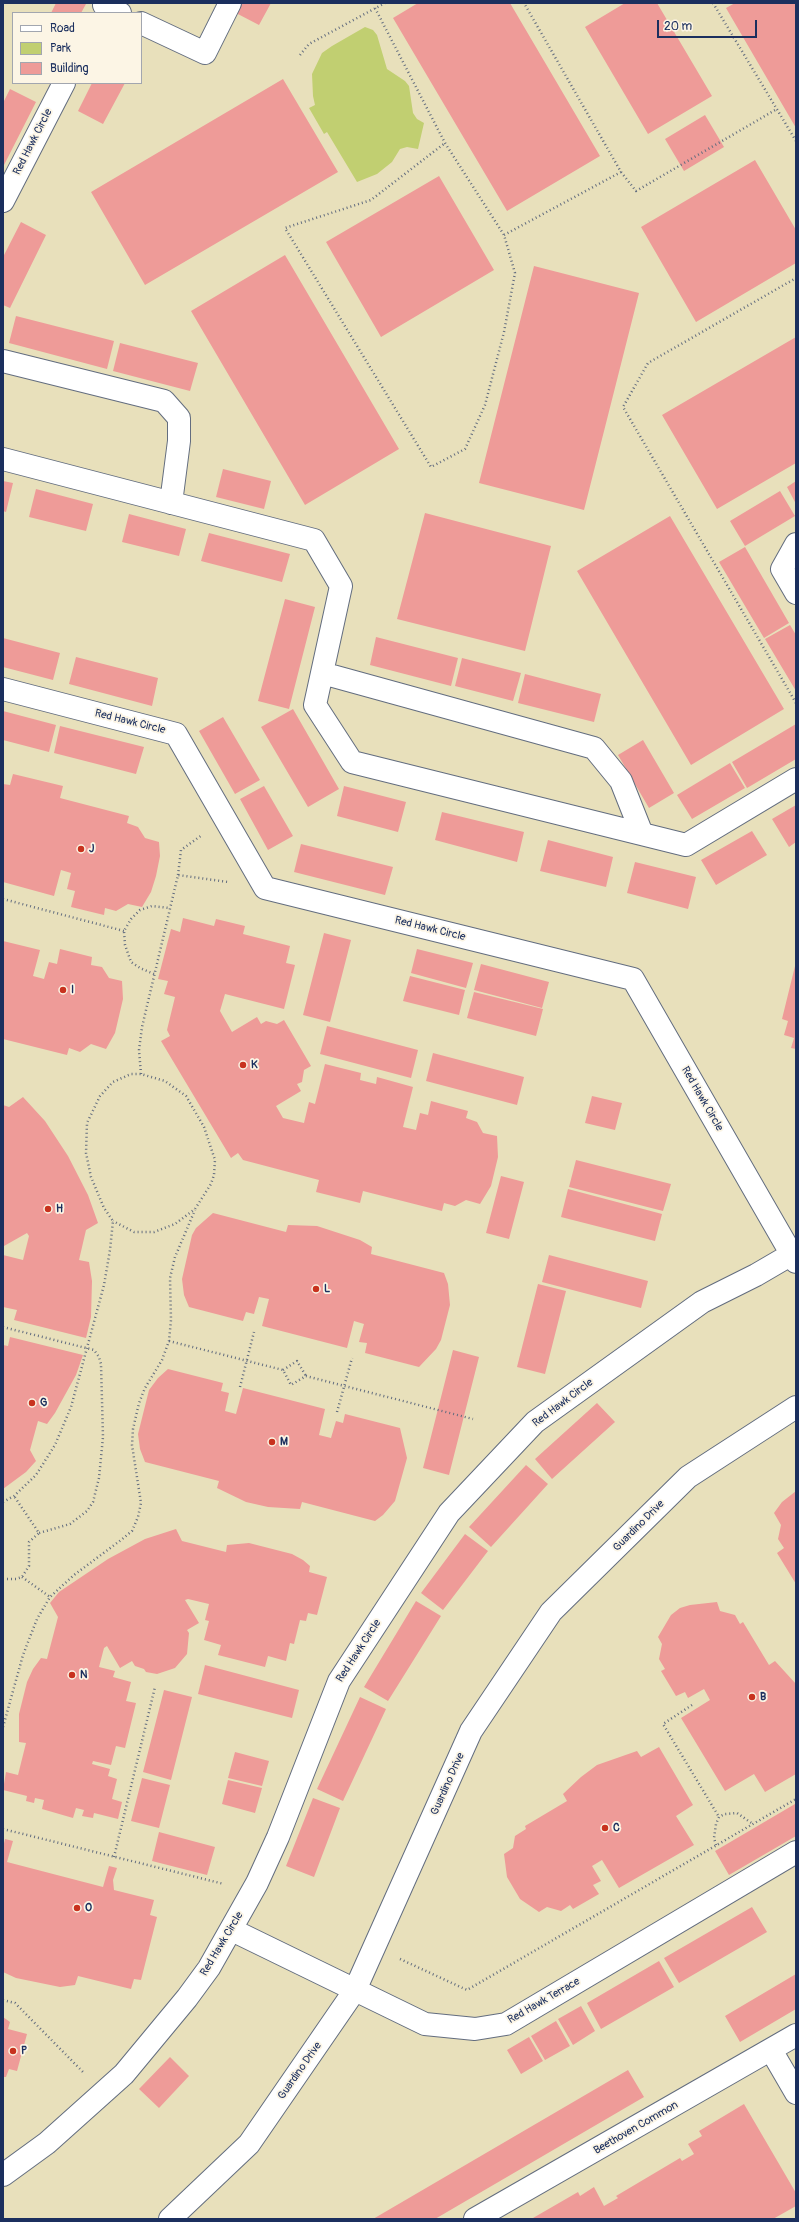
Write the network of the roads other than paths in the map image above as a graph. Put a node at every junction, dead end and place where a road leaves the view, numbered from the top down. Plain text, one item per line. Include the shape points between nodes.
1 (230, 3) edge
2 (142, 23) edge
3 (63, 84) edge
4 (3, 201) edge
5 (3, 361) edge
6 (3, 459) edge
7 (171, 503) junction
8 (796, 544) edge
9 (796, 594) edge
10 (322, 673) junction
11 (3, 689) edge
12 (796, 779) edge
13 (642, 834) junction
14 (794, 1258) edge
15 (796, 1407) edge
16 (796, 1852) edge
17 (232, 1930) junction
18 (355, 1990) junction
19 (796, 2035) edge
20 (771, 2050) junction
21 (796, 2093) edge
22 (3, 2175) edge
23 (170, 2219) edge
24 (474, 2219) edge

1 - 2 street via 205,53
3 - 4 street, Red Hawk Circle
5 - 7 street via 164,401 178,418 179,441
6 - 7 street
7 - 10 street via 314,540 341,586
8 - 9 street via 782,569
10 - 13 street via 594,748 621,781
10 - 13 street via 316,705 352,762
11 - 14 street, Red Hawk Circle via 176,734 265,888 633,979
12 - 13 street via 686,845
14 - 17 street, Red Hawk Circle via 702,1302 536,1422 449,1513 339,1681 278,1837
15 - 18 street, Guardino Drive via 688,1477 551,1612 472,1730
16 - 18 street, Red Hawk Terrace via 506,2024 475,2029 425,2024
17 - 18 street, Red Hawk Terrace
17 - 22 street, Red Hawk Circle via 187,1998 124,2074 47,2143
18 - 23 street, Guardino Drive via 249,2144
19 - 20 street, Beethoven Common
20 - 21 street
20 - 24 street, Beethoven Common

